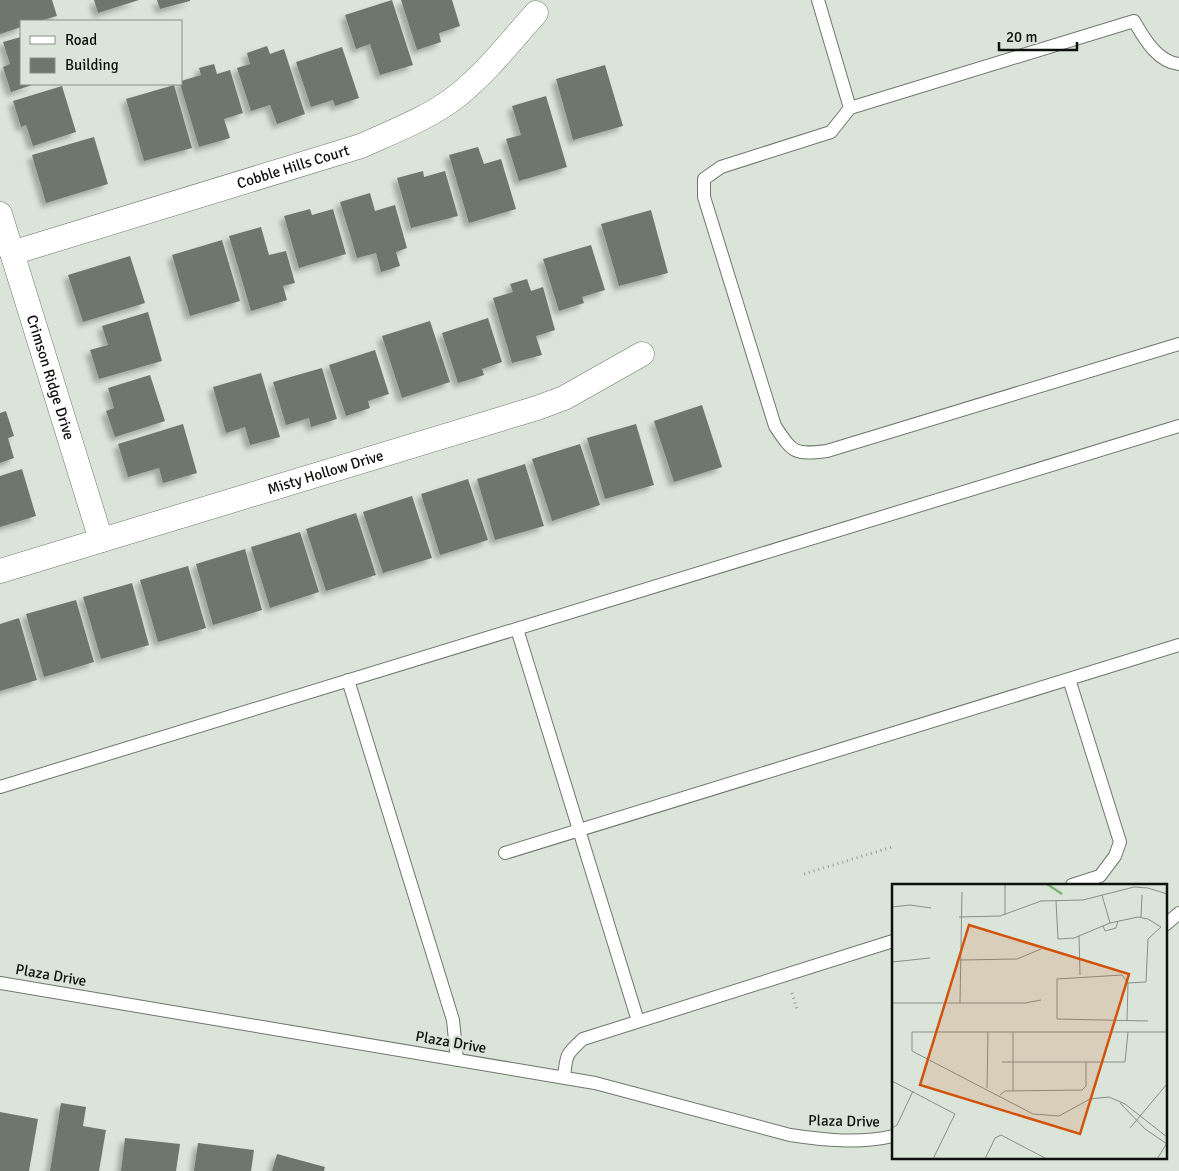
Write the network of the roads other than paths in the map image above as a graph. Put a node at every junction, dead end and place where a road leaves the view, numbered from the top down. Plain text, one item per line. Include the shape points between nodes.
1 (818, 0) edge
2 (536, 13) dead end
3 (1179, 64) edge
4 (850, 108) junction
5 (0, 214) edge
6 (12, 252) junction
7 (1179, 344) edge
8 (642, 354) dead end
9 (1179, 426) edge
10 (101, 540) junction
11 (0, 571) edge
12 (517, 629) junction
13 (1179, 645) edge
14 (1070, 679) junction
15 (348, 680) junction
16 (0, 787) edge
17 (579, 830) junction
18 (505, 853) dead end
19 (1075, 884) edge
20 (1179, 913) edge
21 (1166, 924) edge
22 (892, 941) edge
23 (0, 983) edge
24 (638, 1021) junction
25 (457, 1060) junction
26 (564, 1078) junction
27 (892, 1136) edge

1 - 4 lane
2 - 6 street, Cobble Hills Court via 490,65 456,96 393,132 361,146
3 - 4 lane via 1162,57 1146,41 1134,21
4 - 7 lane via 831,132 721,167 704,179 704,197 775,426 789,447 805,454 827,451
5 - 6 street, Crimson Ridge Drive
6 - 10 street, Crimson Ridge Drive
8 - 10 street, Misty Hollow Drive via 564,398 537,408
9 - 12 lane
10 - 11 street, Misty Hollow Drive
12 - 15 lane
12 - 17 lane
13 - 14 lane
14 - 17 lane
14 - 19 lane via 1120,842 1115,856 1100,876
15 - 16 lane
15 - 25 lane via 453,1020
17 - 18 lane
17 - 24 lane
20 - 21 lane
22 - 24 lane
23 - 25 lane, Plaza Drive
24 - 26 lane via 583,1039 569,1051
25 - 26 lane, Plaza Drive
26 - 27 lane, Plaza Drive via 595,1083 790,1135 820,1140

